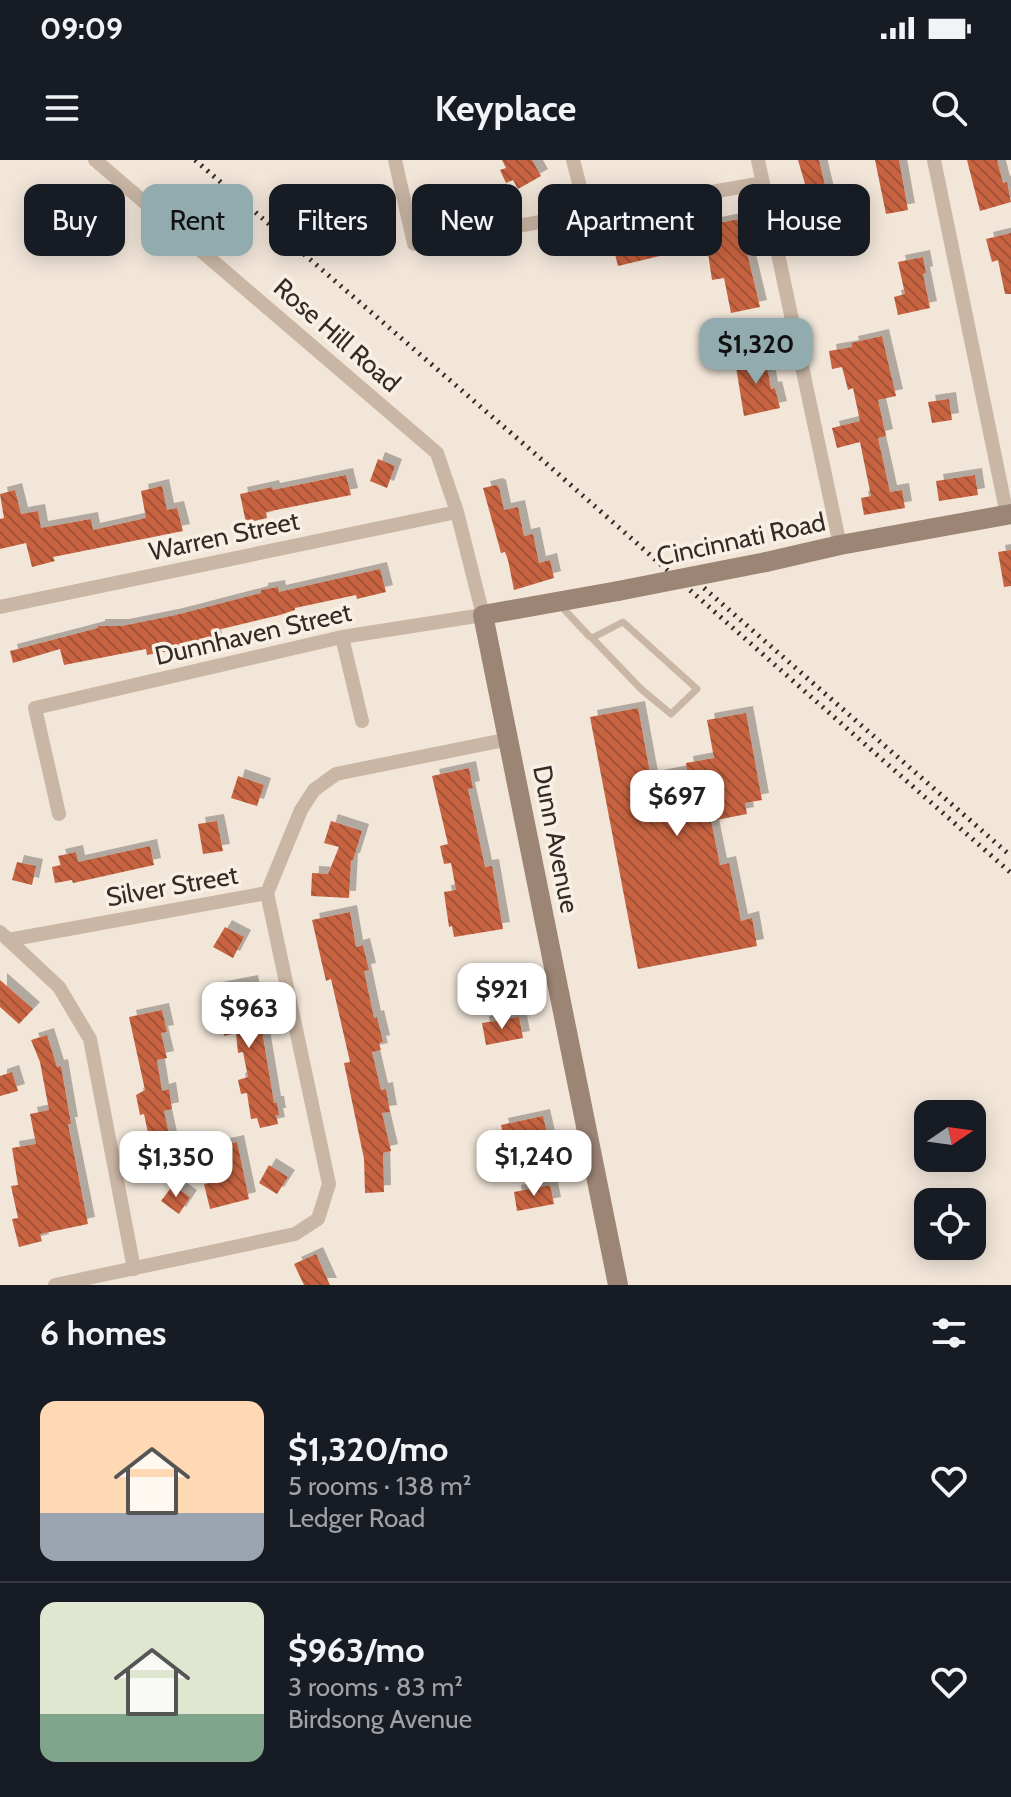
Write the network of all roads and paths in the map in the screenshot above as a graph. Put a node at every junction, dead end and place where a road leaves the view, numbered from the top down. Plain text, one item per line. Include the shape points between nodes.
1 (95, 160) edge
2 (395, 160) edge
3 (573, 160) edge
4 (758, 160) edge
5 (934, 160) edge
6 (763, 183) junction
7 (579, 184) edge
8 (722, 190) edge
9 (538, 222) edge
10 (437, 453) joint
11 (457, 512) junction
12 (1009, 514) edge
13 (840, 545) junction
14 (557, 602) junction
15 (0, 607) edge
16 (483, 615) junction
17 (342, 637) junction
18 (592, 638) junction
19 (362, 721) dead end
20 (509, 739) junction
21 (59, 814) dead end
22 (267, 893) junction
23 (4, 936) edge
24 (134, 1269) junction
25 (55, 1285) edge
26 (618, 1285) edge

1 - 10 street, Rose Hill Road
2 - 9 street via 414,244
3 - 7 street
4 - 6 street
5 - 12 street
6 - 8 street
6 - 13 street
10 - 11 street, Dunn Avenue
11 - 15 street, Warren Street
11 - 16 street, Dunn Avenue
12 - 13 street, Cincinnati Road
13 - 14 street, Cincinnati Road, bridge
14 - 16 street, Cincinnati Road
14 - 18 lane
16 - 17 street, Dunnhaven Street
16 - 20 street, Dunn Avenue
17 - 19 street
17 - 21 street, Dunnhaven Street via 35,708
18 - 18 lane via 671,714 697,689 623,622
20 - 22 street, Silver Street via 336,774 314,790 301,810
20 - 26 street, Dunn Avenue
22 - 23 street, Silver Street
22 - 24 street via 329,1184 318,1219 295,1234
23 - 24 street via 59,987 90,1039
24 - 25 street

